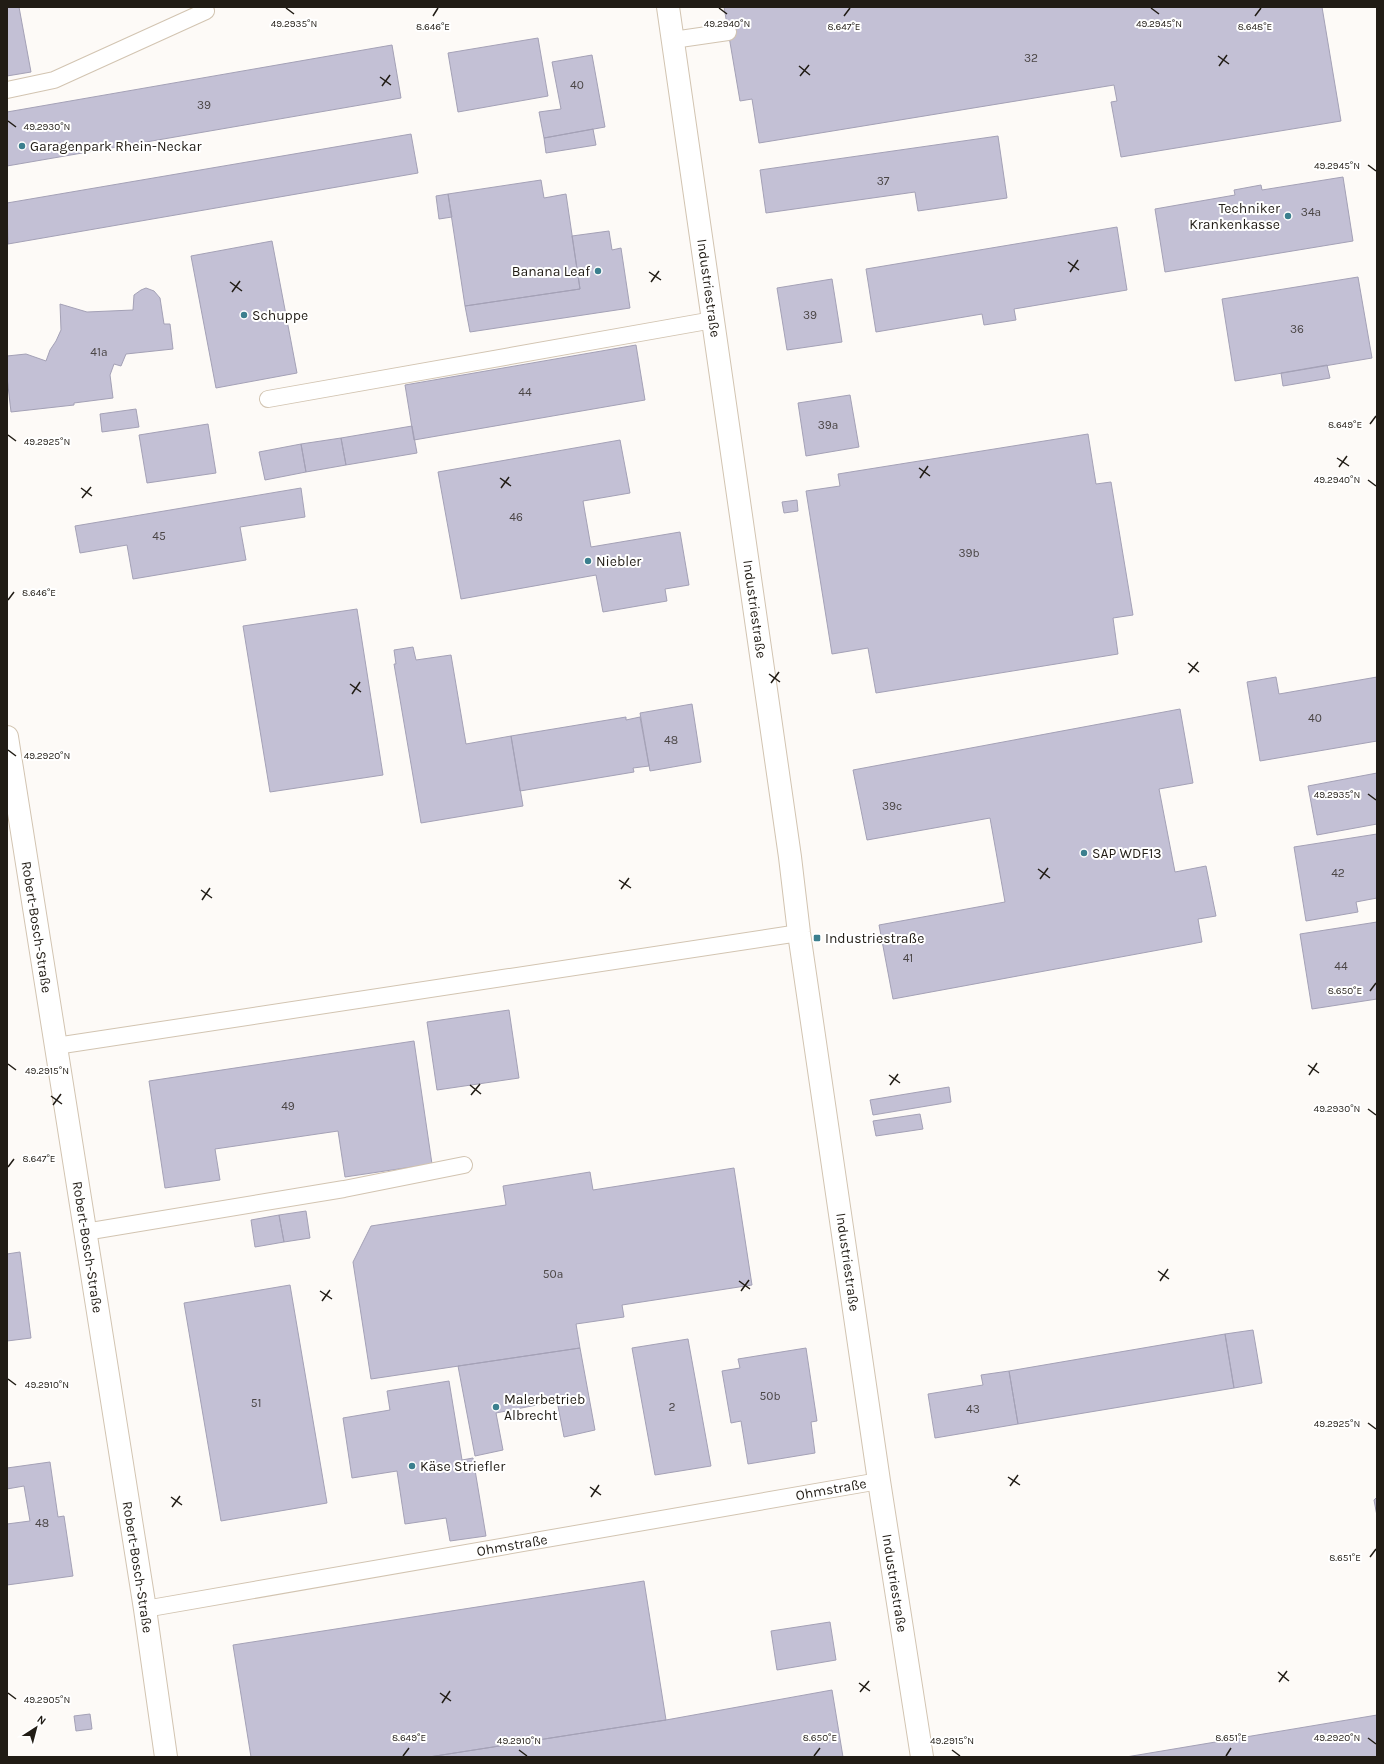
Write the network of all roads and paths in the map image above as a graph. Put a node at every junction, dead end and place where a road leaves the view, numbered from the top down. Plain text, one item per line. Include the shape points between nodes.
1 (668, 7) edge
2 (206, 11) dead end
3 (728, 32) dead end
4 (673, 40) junction
5 (7, 90) edge
6 (713, 320) junction
7 (268, 399) dead end
8 (7, 737) edge
9 (799, 933) junction
10 (56, 1046) junction
11 (464, 1165) dead end
12 (85, 1232) junction
13 (879, 1481) junction
14 (145, 1609) junction
15 (166, 1757) edge
16 (922, 1757) edge

1 - 4 street, Industriestraße
2 - 5 lane via 54,80
3 - 4 lane
4 - 6 street, Industriestraße
6 - 7 lane
6 - 9 street, Industriestraße
8 - 10 street, Robert-Bosch-Straße
9 - 10 lane
9 - 13 street, Industriestraße
10 - 12 street, Robert-Bosch-Straße
11 - 12 lane via 344,1189
12 - 14 street, Robert-Bosch-Straße
13 - 14 lane, Ohmstraße
13 - 16 street, Industriestraße
14 - 15 street, Robert-Bosch-Straße

